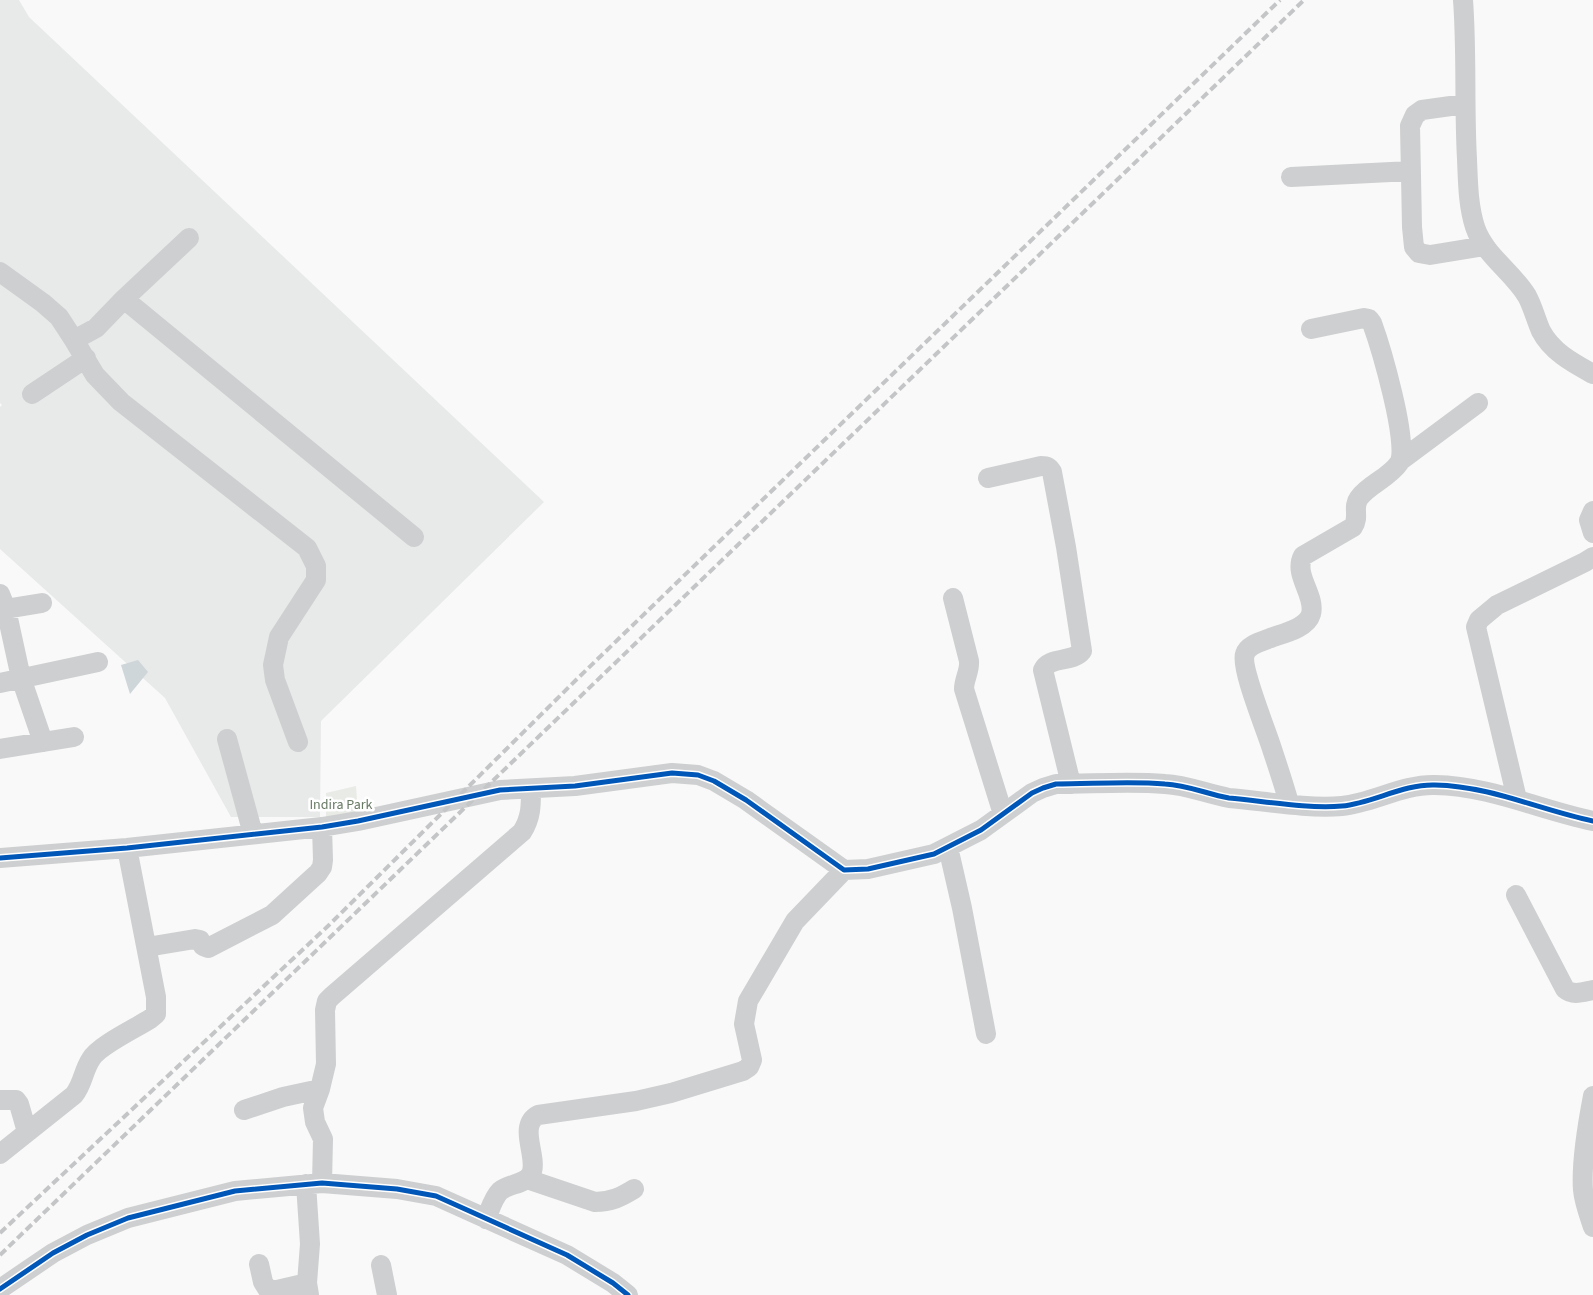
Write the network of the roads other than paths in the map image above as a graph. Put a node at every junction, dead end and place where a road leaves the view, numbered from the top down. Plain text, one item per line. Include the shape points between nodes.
1 (1463, 0) edge
2 (1465, 104) junction
3 (1411, 171) junction
4 (1290, 177) dead end
5 (189, 238) dead end
6 (1485, 246) junction
7 (0, 272) edge
8 (124, 299) junction
9 (1311, 329) dead end
10 (74, 340) junction
11 (86, 358) junction
12 (1593, 374) edge
13 (32, 394) dead end
14 (1478, 403) dead end
15 (1400, 461) junction
16 (988, 478) dead end
17 (1593, 512) edge
18 (1593, 533) edge
19 (414, 537) dead end
20 (1593, 557) edge
21 (954, 598) dead end
22 (42, 602) dead end
23 (2, 604) edge
24 (98, 662) dead end
25 (21, 678) junction
26 (0, 683) edge
27 (74, 737) dead end
28 (228, 739) dead end
29 (43, 742) junction
30 (298, 742) dead end
31 (0, 749) edge
32 (1070, 784) junction
33 (530, 790) junction
34 (1517, 799) junction
35 (1289, 803) junction
36 (1003, 814) junction
37 (1593, 821) edge
38 (322, 826) junction
39 (253, 834) junction
40 (948, 847) junction
41 (127, 848) junction
42 (0, 858) edge
43 (844, 870) junction
44 (1516, 895) dead end
45 (147, 947) junction
46 (1593, 990) edge
47 (986, 1034) dead end
48 (320, 1089) junction
49 (1593, 1096) edge
50 (0, 1100) edge
51 (244, 1110) dead end
52 (27, 1132) junction
53 (0, 1154) edge
54 (526, 1179) junction
55 (314, 1183) junction
56 (634, 1189) dead end
57 (486, 1219) junction
58 (1593, 1227) edge
59 (259, 1264) dead end
60 (381, 1265) dead end
61 (0, 1289) edge
62 (308, 1289) edge
63 (387, 1295) edge
64 (628, 1295) edge

1 - 2 street
2 - 3 street via 1422,110 1415,115 1410,126
2 - 6 street via 1469,196 1475,228
3 - 4 street
3 - 6 street via 1414,247 1419,253 1430,256
5 - 8 street
6 - 12 street via 1513,276 1527,297 1551,345 1572,363
7 - 10 street via 59,317
8 - 10 street via 96,328
8 - 19 street
9 - 15 street via 1364,318 1372,322 1386,364 1398,419
10 - 11 street
11 - 13 street
11 - 30 street via 95,375 121,402 307,548 316,566 316,580 280,636 273,665 275,680
14 - 15 street
15 - 35 street via 1357,500 1353,527 1304,556 1300,562 1311,605 1311,614 1306,622 1255,644 1244,656
16 - 32 street via 1041,466 1052,472 1082,651 1045,666 1044,675
17 - 18 street via 1589,520
20 - 34 street via 1497,605 1479,620 1476,627
21 - 36 street via 970,667 964,689
22 - 23 street
23 - 25 street
24 - 25 street
25 - 26 street
25 - 29 street
27 - 29 street
28 - 39 street
29 - 31 street
32 - 35 street via 1165,784 1228,798
32 - 36 street via 1043,788
33 - 38 street via 500,790
33 - 43 street via 672,773 698,775 714,780 746,800
33 - 48 street via 530,815 522,832 327,1002 326,1064
34 - 35 street via 1467,787 1432,785 1340,806
34 - 37 street
36 - 40 street
38 - 39 street
38 - 45 street via 322,867 272,915 208,948 198,939
39 - 41 street
40 - 43 street via 934,854 868,869
40 - 47 street
41 - 42 street
41 - 45 street
43 - 54 street via 795,921 748,1001 744,1024 752,1060 749,1067 636,1101 538,1115 530,1123 532,1168
44 - 46 street via 1569,993
45 - 52 street via 156,1014 92,1057 78,1090
48 - 51 street
48 - 55 street via 313,1115 323,1139
49 - 58 street via 1582,1178
50 - 52 street via 16,1100
52 - 53 street
54 - 56 street via 595,1202 617,1199
54 - 57 street via 501,1190
55 - 57 street via 397,1189 436,1196
55 - 61 street via 235,1191 128,1218 53,1253
55 - 62 street
57 - 64 street via 567,1255
59 - 62 street via 262,1282 268,1290
60 - 63 street

